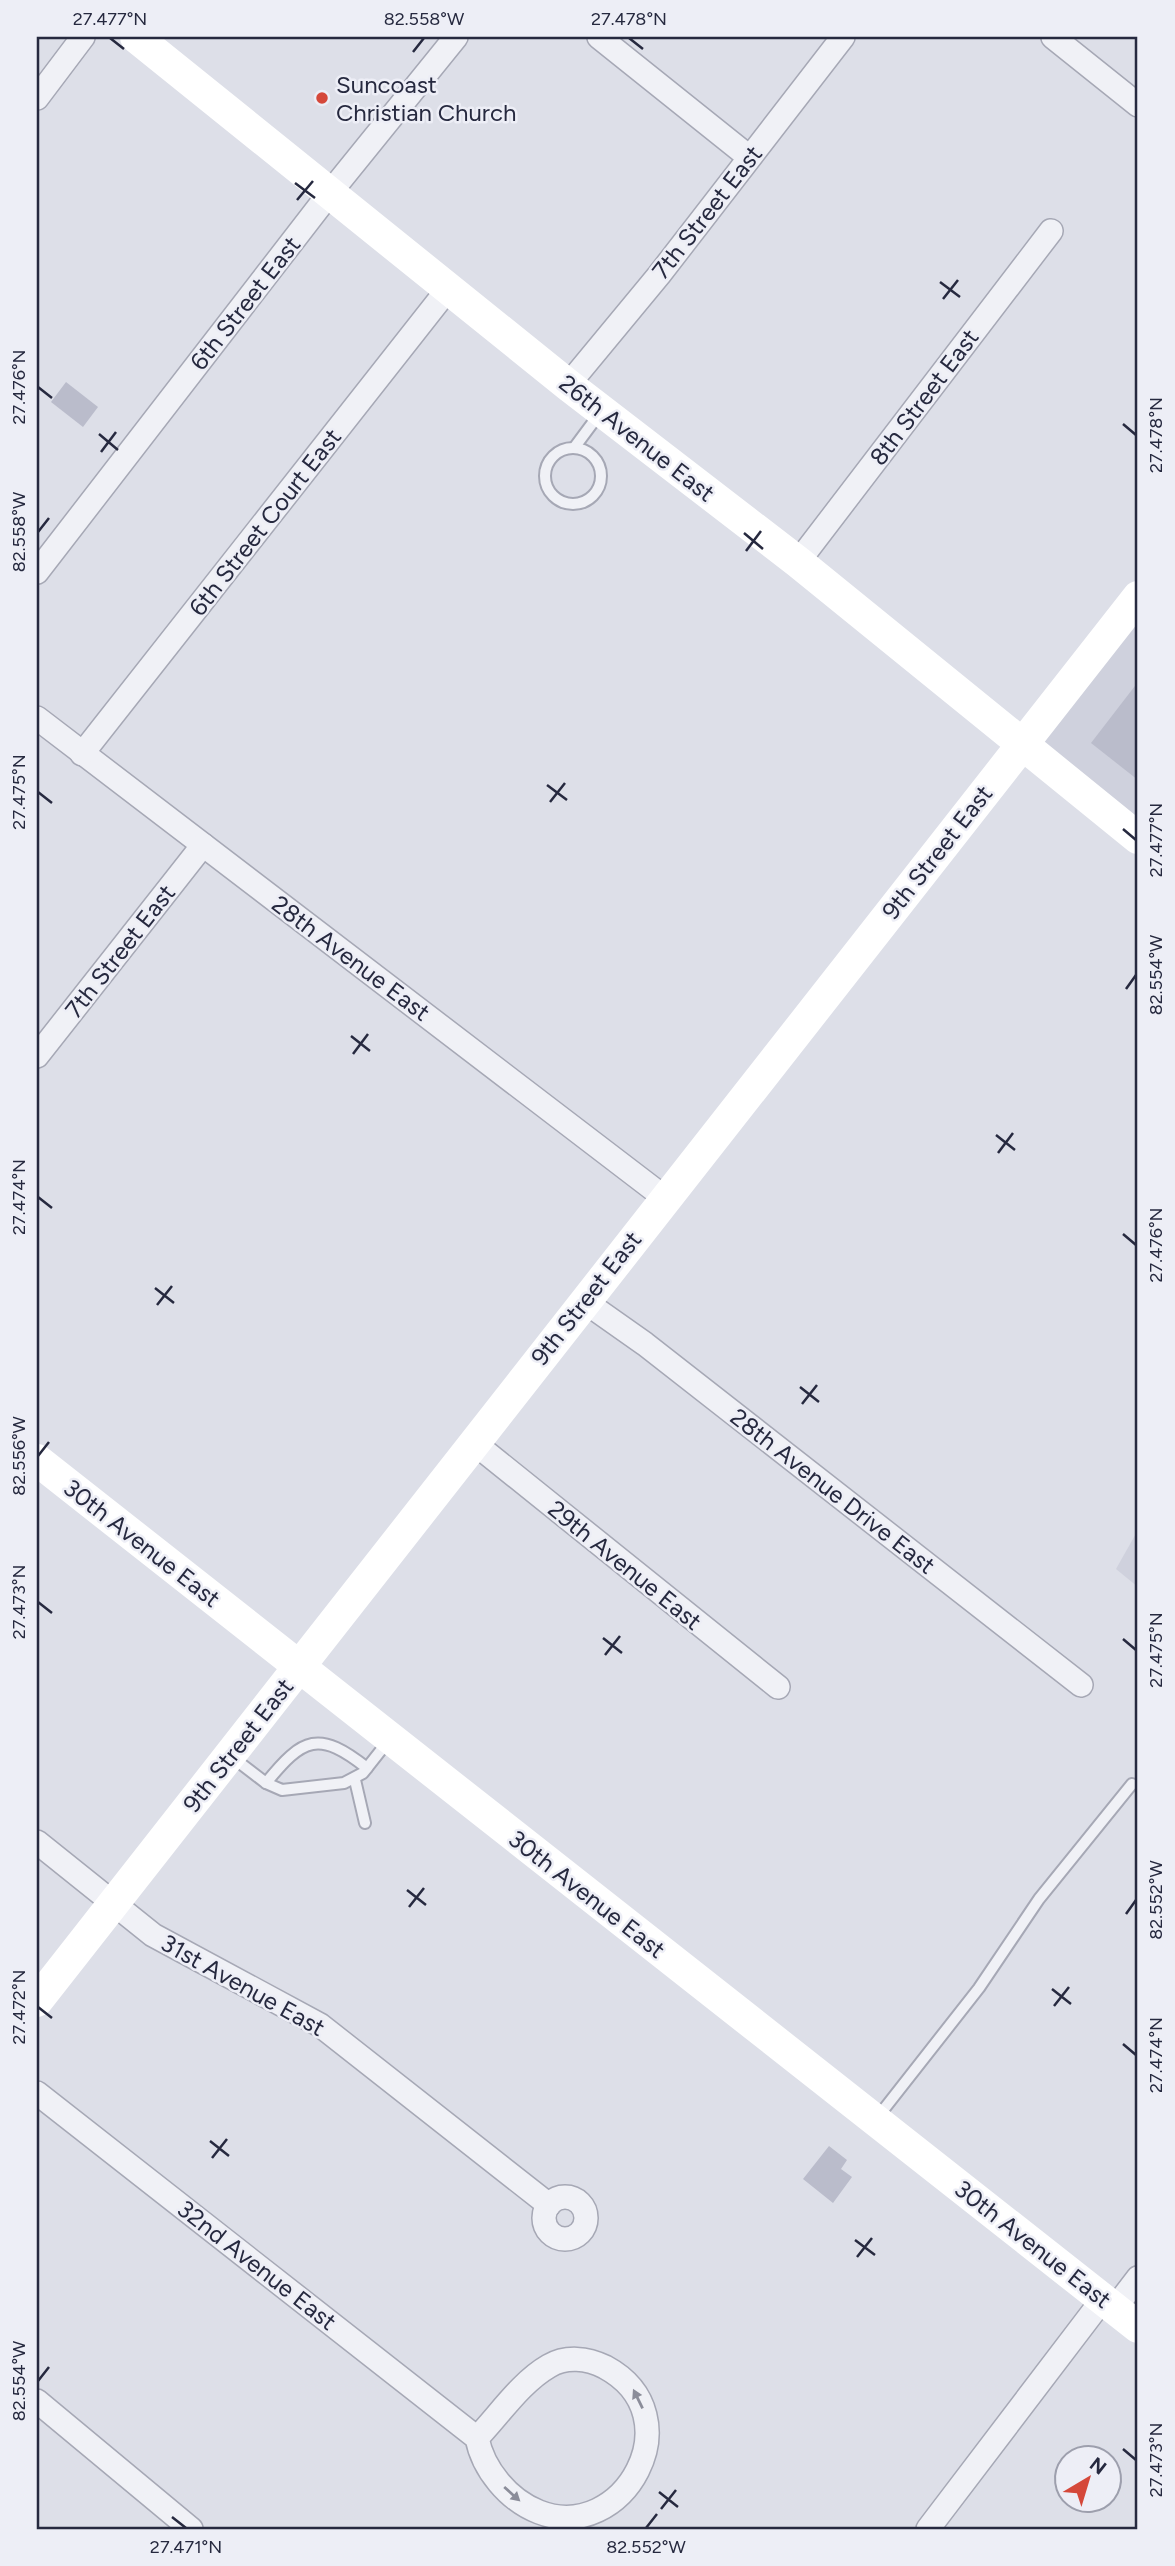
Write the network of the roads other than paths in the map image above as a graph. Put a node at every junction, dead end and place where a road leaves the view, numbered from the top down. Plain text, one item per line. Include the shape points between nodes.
1 (83, 37) edge
2 (136, 37) edge
3 (456, 37) edge
4 (598, 37) edge
5 (843, 37) edge
6 (1054, 37) edge
7 (37, 98) edge
8 (1138, 105) edge
9 (748, 157) junction
10 (329, 194) junction
11 (1051, 231) dead end
12 (448, 289) junction
13 (568, 385) junction
14 (602, 411) junction
15 (574, 448) junction
16 (797, 562) junction
17 (37, 572) edge
18 (1135, 608) edge
19 (37, 718) edge
20 (1021, 746) junction
21 (82, 754) junction
22 (1138, 838) edge
23 (202, 845) junction
24 (37, 1056) edge
25 (665, 1198) junction
26 (584, 1300) junction
27 (473, 1442) junction
28 (37, 1460) edge
29 (299, 1668) junction
30 (1081, 1685) dead end
31 (778, 1687) dead end
32 (390, 1740) junction
33 (230, 1755) junction
34 (367, 1768) junction
35 (355, 1780) junction
36 (266, 1783) junction
37 (1132, 1784) dead end
38 (365, 1823) dead end
39 (37, 1842) edge
40 (113, 1903) junction
41 (37, 2001) edge
42 (37, 2093) edge
43 (876, 2121) junction
44 (549, 2205) dead end
45 (1138, 2278) edge
46 (1119, 2311) edge
47 (37, 2401) edge
48 (477, 2438) junction
49 (191, 2529) edge
50 (928, 2529) edge

1 - 7 street
2 - 10 street, 26th Avenue East
3 - 10 street, 6th Street East
4 - 9 street
5 - 9 street, 7th Street East
6 - 8 street
9 - 13 street, 7th Street East
10 - 12 street, 26th Avenue East
10 - 17 street, 6th Street East
11 - 16 street, 8th Street East
12 - 13 street, 26th Avenue East
12 - 21 street, 6th Street Court East
13 - 14 street, 26th Avenue East
14 - 15 lane
14 - 16 street, 26th Avenue East
15 - 15 lane via 556,453 545,469 546,488 568,505 586,502 601,480 601,470 591,454
16 - 20 street, 26th Avenue East
18 - 20 street, 9th Street East
19 - 21 street, 28th Avenue East
20 - 22 street, 26th Avenue East
20 - 25 street, 9th Street East
21 - 23 street, 28th Avenue East
23 - 24 street, 7th Street East
23 - 25 street, 28th Avenue East
25 - 26 street, 9th Street East
26 - 27 street, 9th Street East
26 - 30 street, 28th Avenue Drive East
27 - 29 street, 9th Street East
27 - 31 street, 29th Avenue East
28 - 29 street, 30th Avenue East
29 - 32 street, 30th Avenue East
29 - 33 street, 9th Street East
32 - 34 lane
32 - 43 street, 30th Avenue East
33 - 36 lane
33 - 40 street, 9th Street East
34 - 35 lane
34 - 36 lane via 334,1745 315,1742 288,1756
35 - 36 lane via 282,1790
35 - 38 lane
37 - 43 lane via 1039,1899 979,1988
39 - 40 street, 31st Avenue East
40 - 41 street, 9th Street East
40 - 44 street, 31st Avenue East via 153,1935 320,2025
42 - 48 street, 32nd Avenue East
43 - 46 street, 30th Avenue East
45 - 46 street
46 - 50 street
47 - 49 street
48 -> 48 street via 481,2458 497,2480 527,2507 555,2518 605,2507 629,2485 645,2456 648,2427 638,2394 621,2376 597,2363 570,2358 549,2366 530,2381

